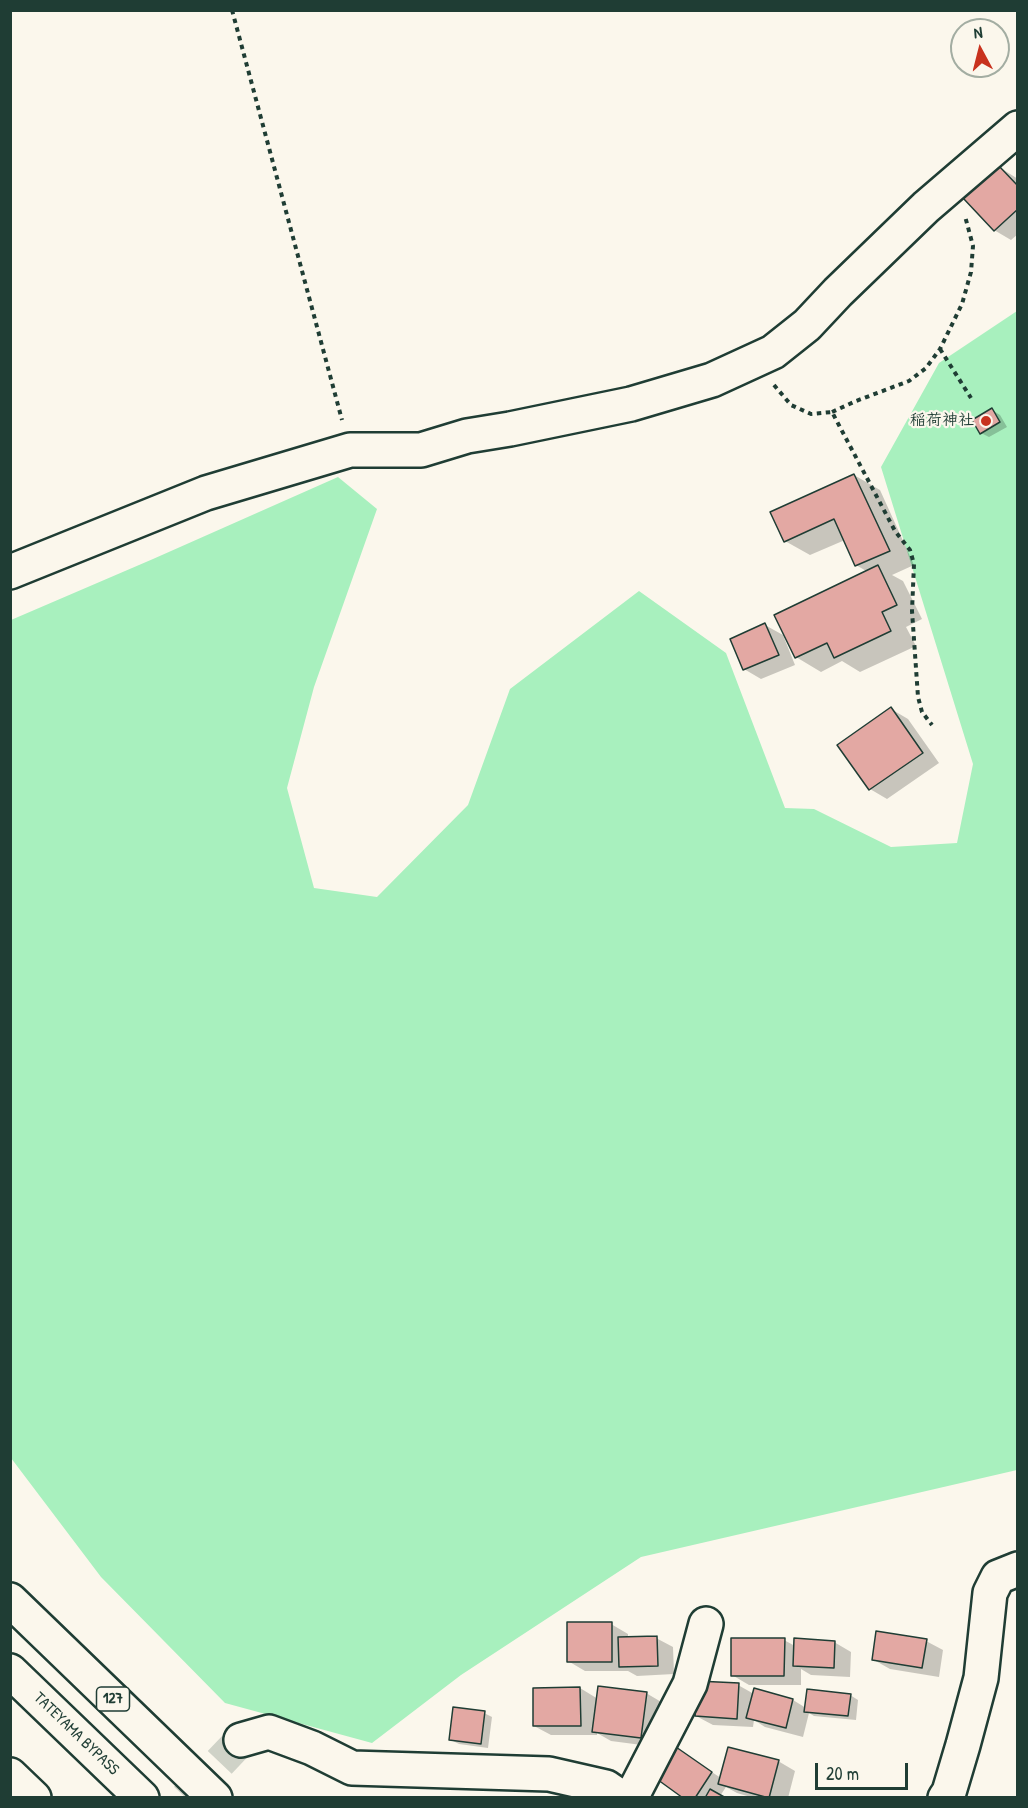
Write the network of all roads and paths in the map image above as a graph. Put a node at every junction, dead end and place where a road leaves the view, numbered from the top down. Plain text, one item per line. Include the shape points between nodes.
1 (232, 10) edge
2 (1017, 128) edge
3 (949, 187) junction
4 (940, 350) junction
5 (759, 359) junction
6 (971, 398) dead end
7 (832, 412) junction
8 (350, 450) junction
9 (10, 572) edge
10 (932, 725) dead end
11 (1017, 1569) edge
12 (10, 1600) edge
13 (706, 1624) dead end
14 (10, 1671) edge
15 (241, 1740) tunnel mouth
16 (10, 1775) edge
17 (34, 1797) edge
18 (142, 1797) edge
19 (215, 1797) edge
20 (622, 1797) edge
21 (631, 1797) edge
22 (945, 1797) edge

1 - 8 path
2 - 3 main road
3 - 4 path via 962,206 973,246 962,304
3 - 5 main road via 807,325
4 - 6 path
4 - 7 path via 909,381
5 - 7 path via 775,388 791,405 811,414
5 - 8 main road via 712,380 631,404 466,436 422,450
7 - 10 path via 895,531 910,550 914,564 912,611 918,697 922,712
8 - 9 main road via 206,494
11 - 22 main road via 998,1577 990,1593 981,1678
12 - 19 main road, 127
13 - 21 main road via 690,1684
14 - 18 main road, TATEYAMA BYPASS
15 - 20 main road via 269,1732 352,1768 549,1774 606,1787
16 - 17 main road

